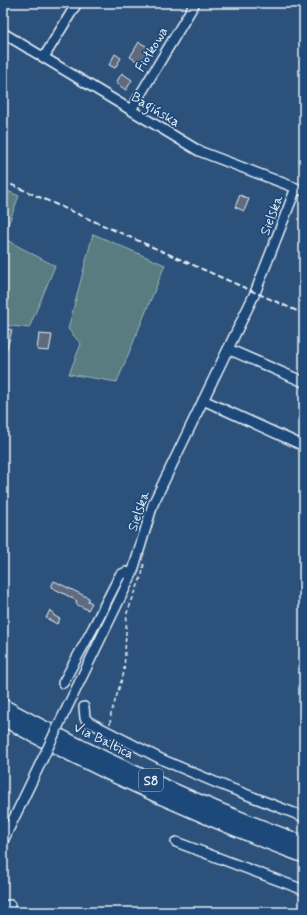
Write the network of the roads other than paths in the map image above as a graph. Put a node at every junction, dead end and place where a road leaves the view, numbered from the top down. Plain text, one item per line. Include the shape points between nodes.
1 (77, 3) edge
2 (195, 3) edge
3 (3, 33) edge
4 (44, 57) junction
5 (131, 110) junction
6 (300, 189) edge
7 (228, 349) junction
8 (304, 382) edge
9 (203, 400) junction
10 (304, 446) edge
11 (132, 574) junction
12 (63, 682) dead end
13 (3, 706) edge
14 (84, 707) dead end
15 (3, 719) edge
16 (304, 817) edge
17 (3, 841) edge
18 (176, 842) dead end
19 (304, 843) edge
20 (304, 856) edge
21 (304, 890) edge

1 - 4 street
2 - 5 street, Fiołkowa
3 - 4 street, Bagińska
4 - 5 street, Bagińska
5 - 6 street, Bagińska via 199,151
6 - 7 street, Sielska
7 - 8 street
7 - 9 street, Sielska
9 - 10 street
9 - 11 street, Sielska via 153,504
11 - 12 street via 126,572 120,575
11 - 17 street, Sielska, bridge
13 - 19 highway, Via Baltica / S8 via 170,789
14 - 16 street via 85,718 89,722 163,760
15 - 20 highway, Via Baltica / S8 via 82,761 164,799
18 - 21 street

